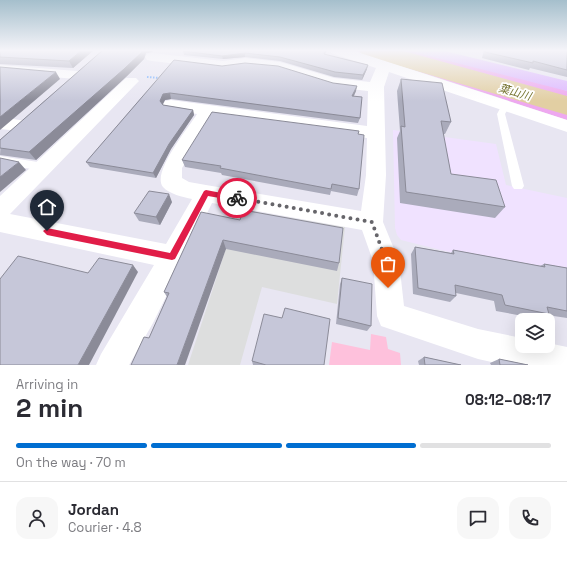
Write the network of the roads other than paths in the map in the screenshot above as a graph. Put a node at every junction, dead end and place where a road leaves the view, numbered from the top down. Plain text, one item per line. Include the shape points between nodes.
1 (283, 67) edge
2 (384, 67) edge
3 (387, 67) edge
4 (492, 67) edge
5 (0, 69) edge
6 (138, 78) road end
7 (567, 86) edge
8 (376, 87) junction
9 (60, 90) edge
10 (171, 105) edge
11 (506, 105) junction
12 (208, 111) junction
13 (0, 123) edge
14 (567, 126) edge
15 (377, 133) junction
16 (0, 142) edge
17 (0, 160) edge
18 (44, 167) junction
19 (518, 186) dead end
20 (206, 193) junction
21 (0, 210) edge
22 (0, 222) edge
23 (372, 222) junction
24 (172, 257) junction
25 (567, 362) edge
26 (112, 365) edge

1 - 8 street via 333,82
2 - 8 street
3 - 11 street
4 - 7 main road
5 - 9 street via 83,70
6 - 18 street
8 - 15 street
10 - 12 street
11 - 14 street
11 - 19 lane via 501,114
12 - 15 street
12 - 20 street via 172,168 171,182 185,189
13 - 16 street via 26,120
15 - 23 street
17 - 18 lane
18 - 21 street
20 - 23 street
20 - 24 street
22 - 24 street
23 - 25 street via 386,261 391,316 478,344
24 - 26 street

